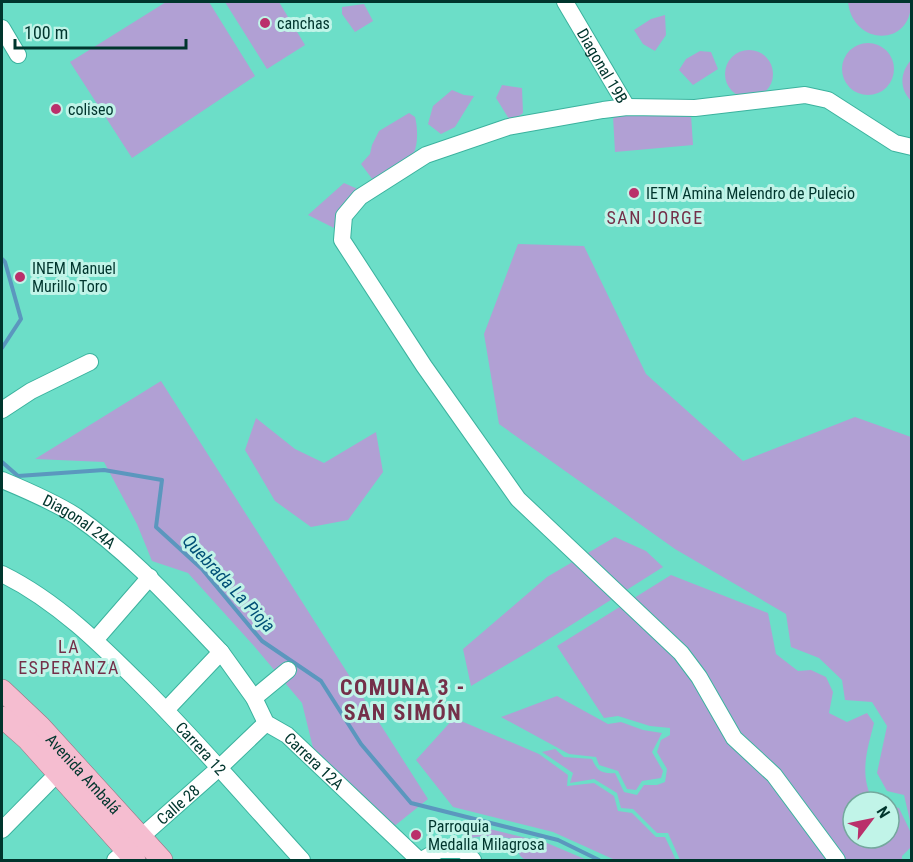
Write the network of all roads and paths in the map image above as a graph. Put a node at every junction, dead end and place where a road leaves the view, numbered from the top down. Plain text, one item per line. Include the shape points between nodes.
1 (565, 2) edge
2 (2, 28) edge
3 (18, 55) dead end
4 (627, 106) junction
5 (912, 147) edge
6 (90, 362) dead end
7 (2, 410) edge
8 (2, 480) edge
9 (2, 574) edge
10 (150, 577) junction
11 (96, 639) junction
12 (216, 657) junction
13 (288, 670) dead end
14 (2, 690) edge
15 (254, 698) junction
16 (166, 710) junction
17 (2, 717) edge
18 (266, 723) junction
19 (219, 768) junction
20 (58, 773) junction
21 (2, 830) edge
22 (129, 852) edge
23 (468, 855) edge
24 (162, 861) edge
25 (302, 861) edge
26 (420, 861) edge
27 (837, 861) edge

1 - 4 street, Diagonal 19B
2 - 3 street
4 - 5 street, Diagonal 19B via 688,107 805,95 828,100 896,143
4 - 27 street via 508,127 426,155 360,197 344,216 342,240 518,499 681,653 734,738 774,775
6 - 7 street
8 - 10 street, Diagonal 24A via 74,515
9 - 11 street, Carrera 12 via 26,586
10 - 11 street
10 - 12 street, Carrera 12A
11 - 16 street, Carrera 12
12 - 15 street, Carrera 12A
12 - 16 street
13 - 15 street
14 - 22 main road, Avenida Ambalá via 40,726
15 - 18 street, Carrera 12A
16 - 19 street, Carrera 12
17 - 20 main road, Avenida Ambalá
18 - 19 street, Calle 28
18 - 26 street, Carrera 12A via 287,735
19 - 22 street, Calle 28
19 - 25 street, Carrera 12
20 - 21 street
20 - 22 main road, Avenida Ambalá
22 - 24 main road, Avenida Ambalá
23 - 26 street via 439,850

